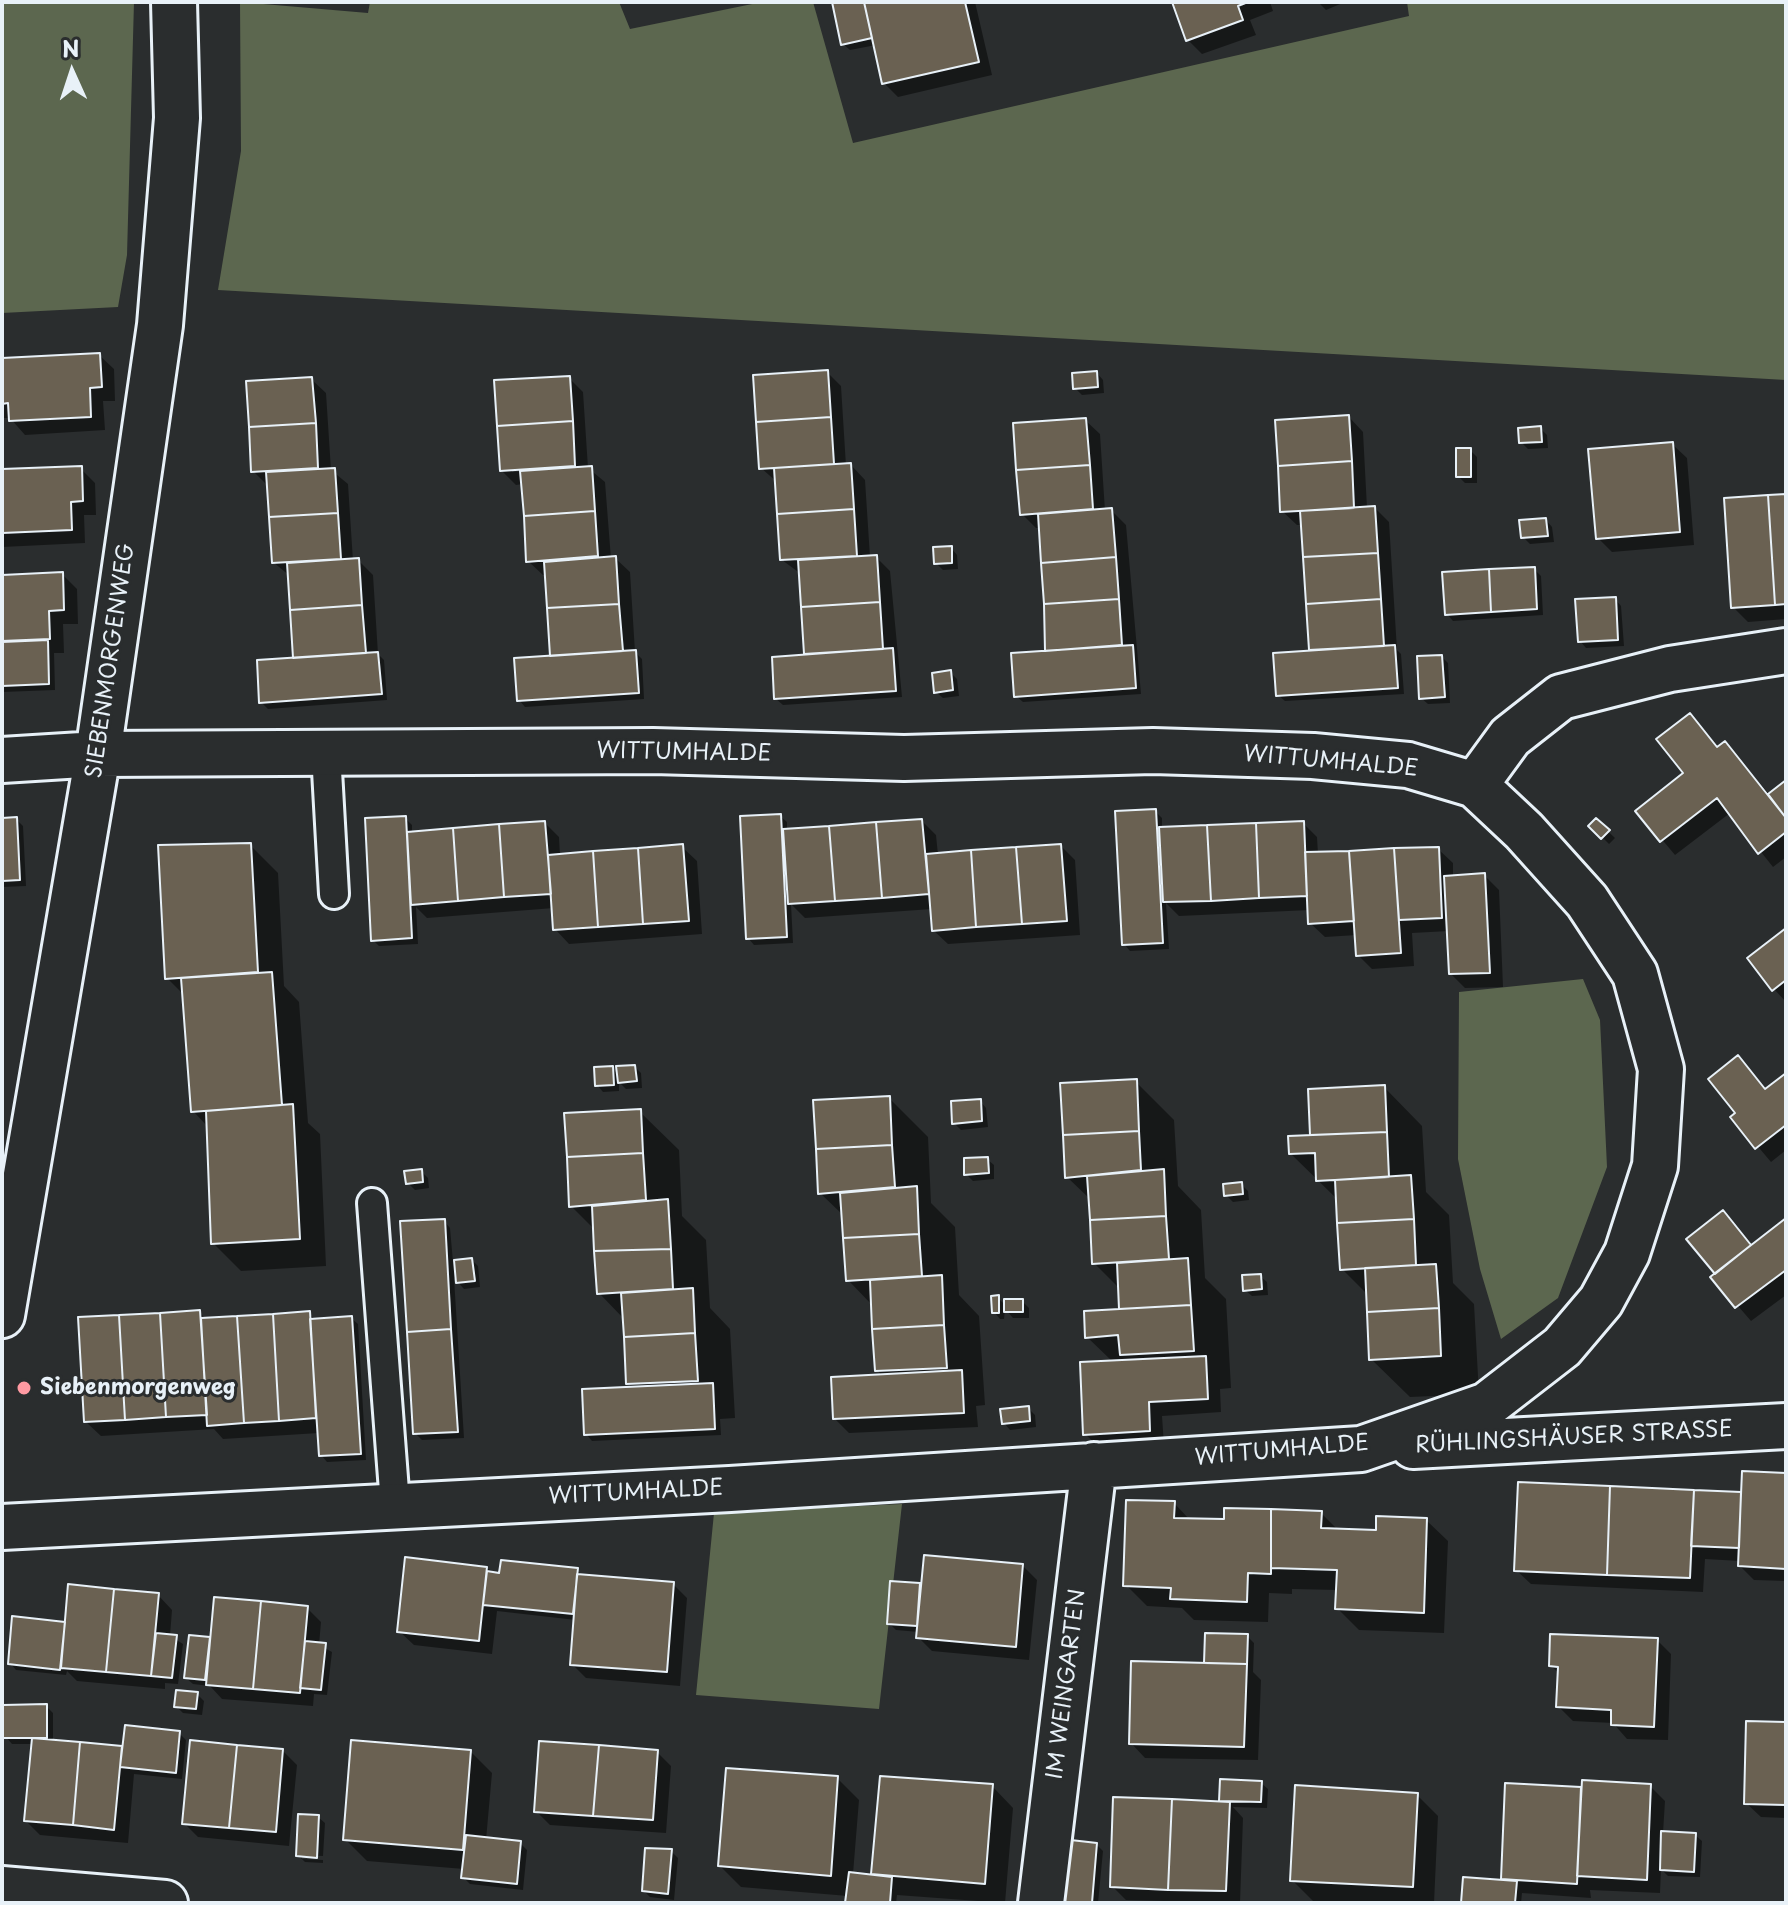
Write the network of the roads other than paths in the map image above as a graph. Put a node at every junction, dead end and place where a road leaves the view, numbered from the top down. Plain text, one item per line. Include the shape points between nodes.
1 (174, 2) edge
2 (1786, 651) edge
3 (326, 753) junction
4 (98, 754) junction
5 (2, 760) edge
6 (1475, 785) junction
7 (334, 894) dead end
8 (372, 1203) dead end
9 (2, 1315) edge
10 (1786, 1426) edge
11 (1361, 1449) junction
12 (1094, 1465) junction
13 (395, 1504) junction
14 (2, 1527) edge
15 (2, 1889) edge
16 (165, 1903) edge
17 (1041, 1903) edge

1 - 4 street, SIEBENMORGENWEG via 177,118 162,303
2 - 6 street via 1670,669 1561,697 1510,737
3 - 4 street, WITTUMHALDE
3 - 6 street, WITTUMHALDE via 653,751 904,758 1167,751 1408,765
3 - 7 lane
4 - 5 street, WITTUMHALDE
4 - 9 street, SIEBENMORGENWEG
6 - 11 street, WITTUMHALDE via 1587,901 1635,974 1661,1069 1655,1166 1627,1253 1601,1301 1562,1347 1487,1405
8 - 13 lane
10 - 11 street, RÜHLINGSHÄUSER STRASSE
11 - 12 street, WITTUMHALDE
12 - 13 street, WITTUMHALDE
12 - 17 street, IM WEINGARTEN
13 - 14 street, WITTUMHALDE
15 - 16 street

